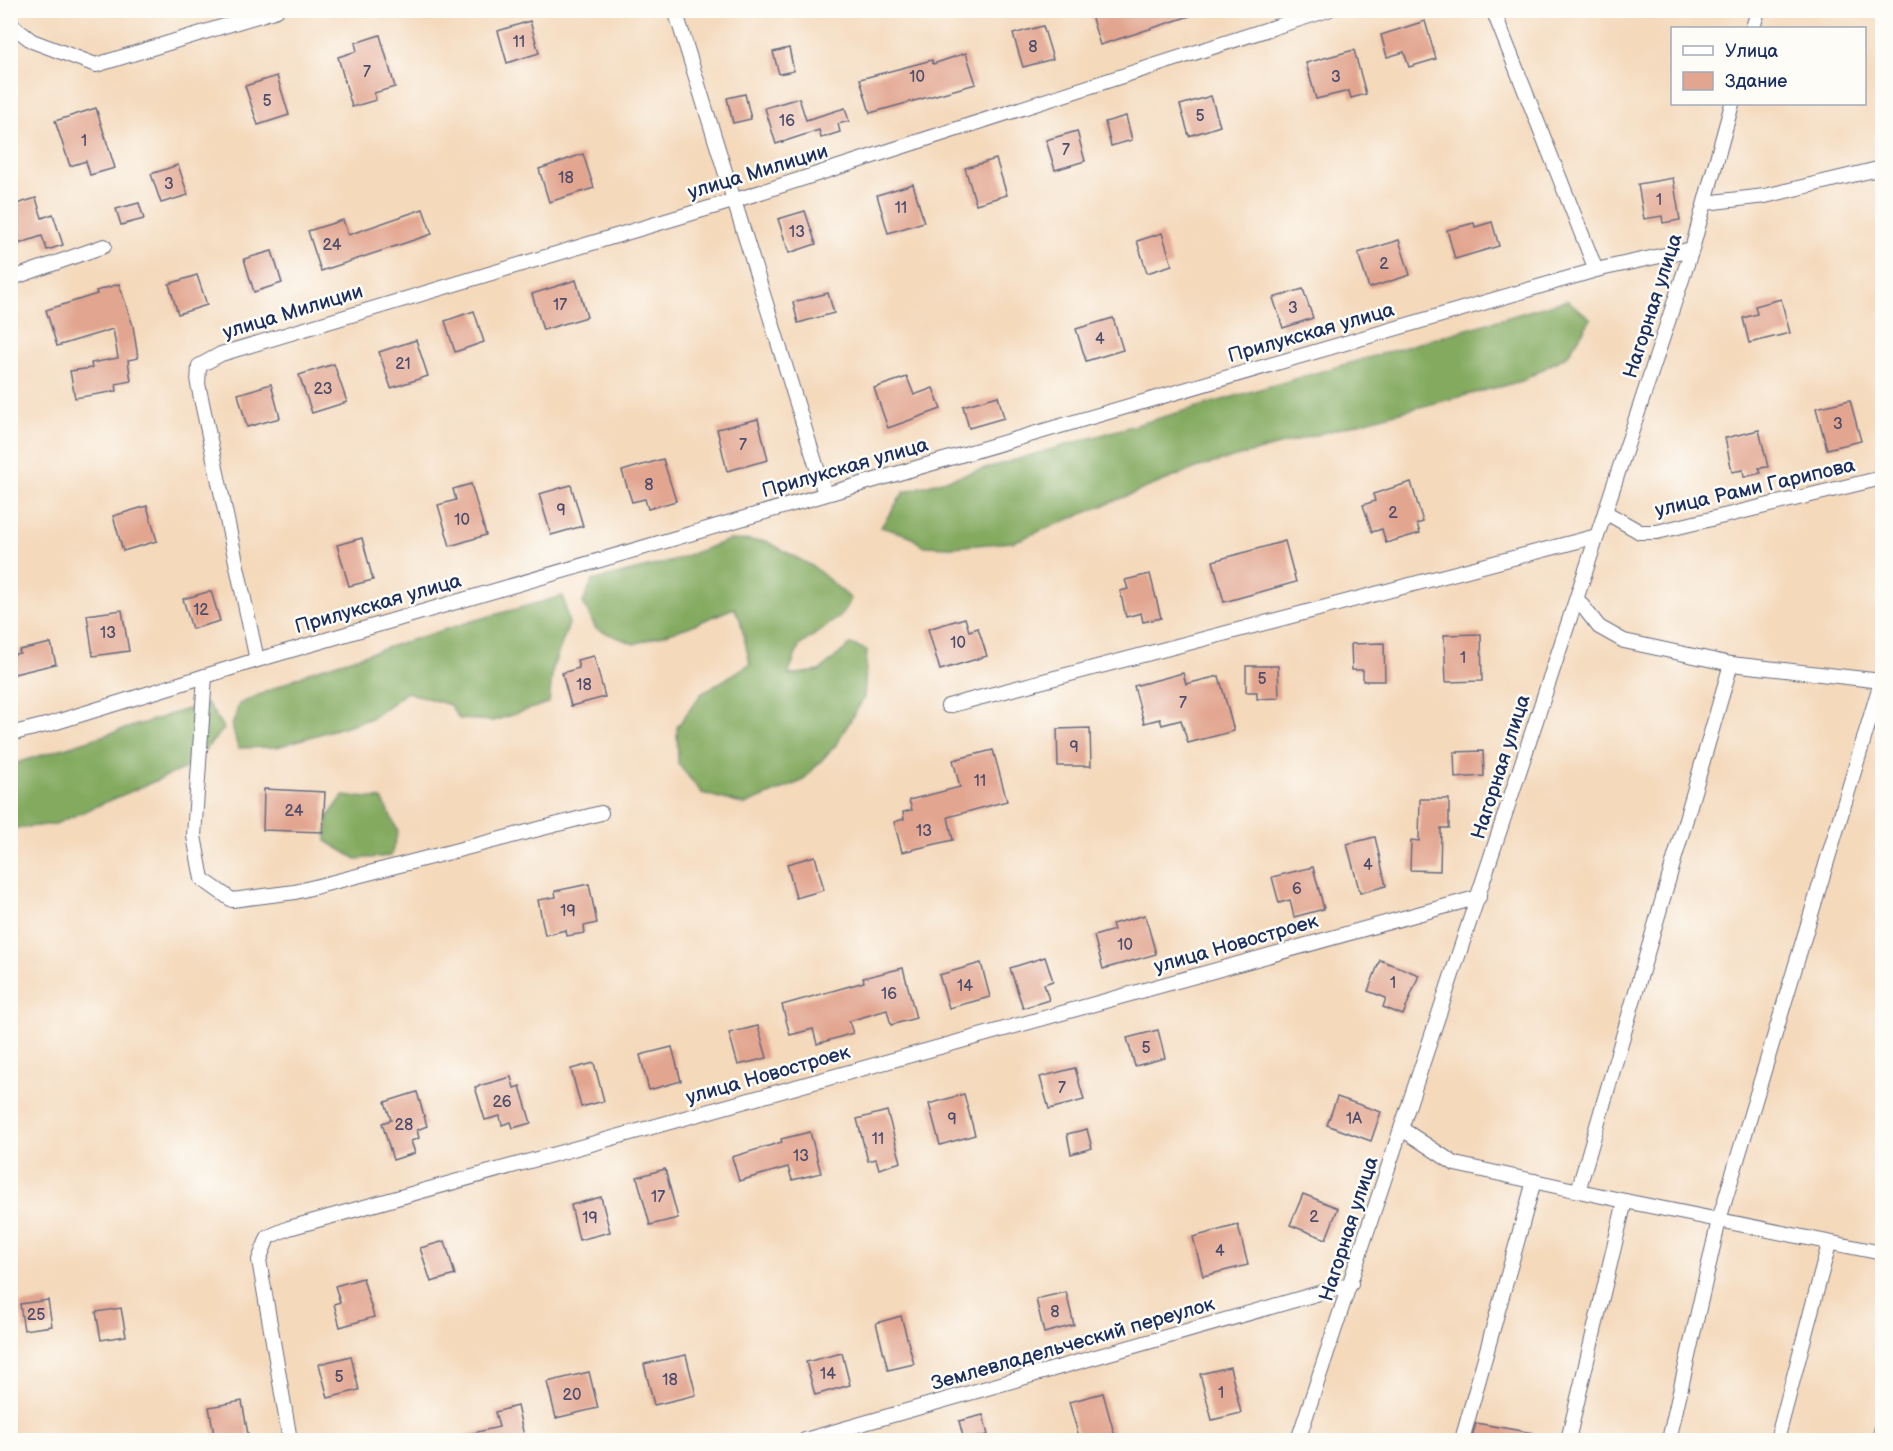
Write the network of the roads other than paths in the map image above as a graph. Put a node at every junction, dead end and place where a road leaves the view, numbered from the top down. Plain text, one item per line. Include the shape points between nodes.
1 (278, 10) edge
2 (675, 10) edge
3 (1328, 10) edge
4 (1492, 10) edge
5 (1758, 10) edge
6 (10, 24) edge
7 (1753, 27) edge
8 (1732, 105) edge
9 (1882, 168) edge
10 (734, 201) junction
11 (1705, 203) junction
12 (104, 246) dead end
13 (1692, 249) junction
14 (1596, 270) junction
15 (10, 279) edge
16 (1882, 478) edge
17 (825, 494) junction
18 (1605, 512) junction
19 (1597, 536) junction
20 (1577, 598) junction
21 (257, 660) junction
22 (1731, 664) junction
23 (205, 676) junction
24 (1882, 681) edge
25 (948, 706) dead end
26 (10, 734) edge
27 (601, 813) dead end
28 (1479, 897) junction
29 (1402, 1129) junction
30 (1534, 1181) junction
31 (1578, 1191) junction
32 (1625, 1201) junction
33 (1719, 1220) junction
34 (1829, 1244) junction
35 (1882, 1250) edge
36 (1351, 1284) junction
37 (1882, 1428) edge
38 (290, 1440) edge
39 (805, 1440) edge
40 (1298, 1440) edge
41 (1462, 1440) edge
42 (1568, 1440) edge
43 (1669, 1440) edge
44 (1777, 1440) edge
45 (1880, 1440) edge

1 - 6 street via 96,65 32,41
2 - 10 street
3 - 10 street, улица Милиции
4 - 14 street
5 - 7 street
8 - 11 street, Нагорная улица
9 - 11 street via 1765,196
10 - 17 street
10 - 21 street, улица Милиции via 221,354 199,366 198,384
11 - 13 street, Нагорная улица
12 - 15 street
13 - 14 street, Прилукская улица
13 - 18 street, Нагорная улица
14 - 17 street, Прилукская улица
16 - 18 street, улица Рами Гарипова via 1657,532 1640,531
17 - 21 street, Прилукская улица
18 - 19 street, Нагорная улица
19 - 20 street, Нагорная улица
19 - 25 street
20 - 22 street via 1599,627 1624,641
20 - 28 street, Нагорная улица
21 - 23 street, Прилукская улица
22 - 24 street
22 - 31 street
23 - 26 street, Прилукская улица
23 - 27 street via 194,837 202,879 232,900 295,892
24 - 33 street
28 - 29 street, Нагорная улица
28 - 38 street, улица Новостроек via 268,1237 259,1260
29 - 30 street via 1455,1164
29 - 36 street, Нагорная улица
30 - 31 street
30 - 41 street
31 - 32 street
32 - 33 street
32 - 42 street
33 - 34 street
33 - 43 street
34 - 35 street
34 - 44 street
36 - 39 street, Землевладельческий переулок
36 - 40 street, Нагорная улица
37 - 45 street

